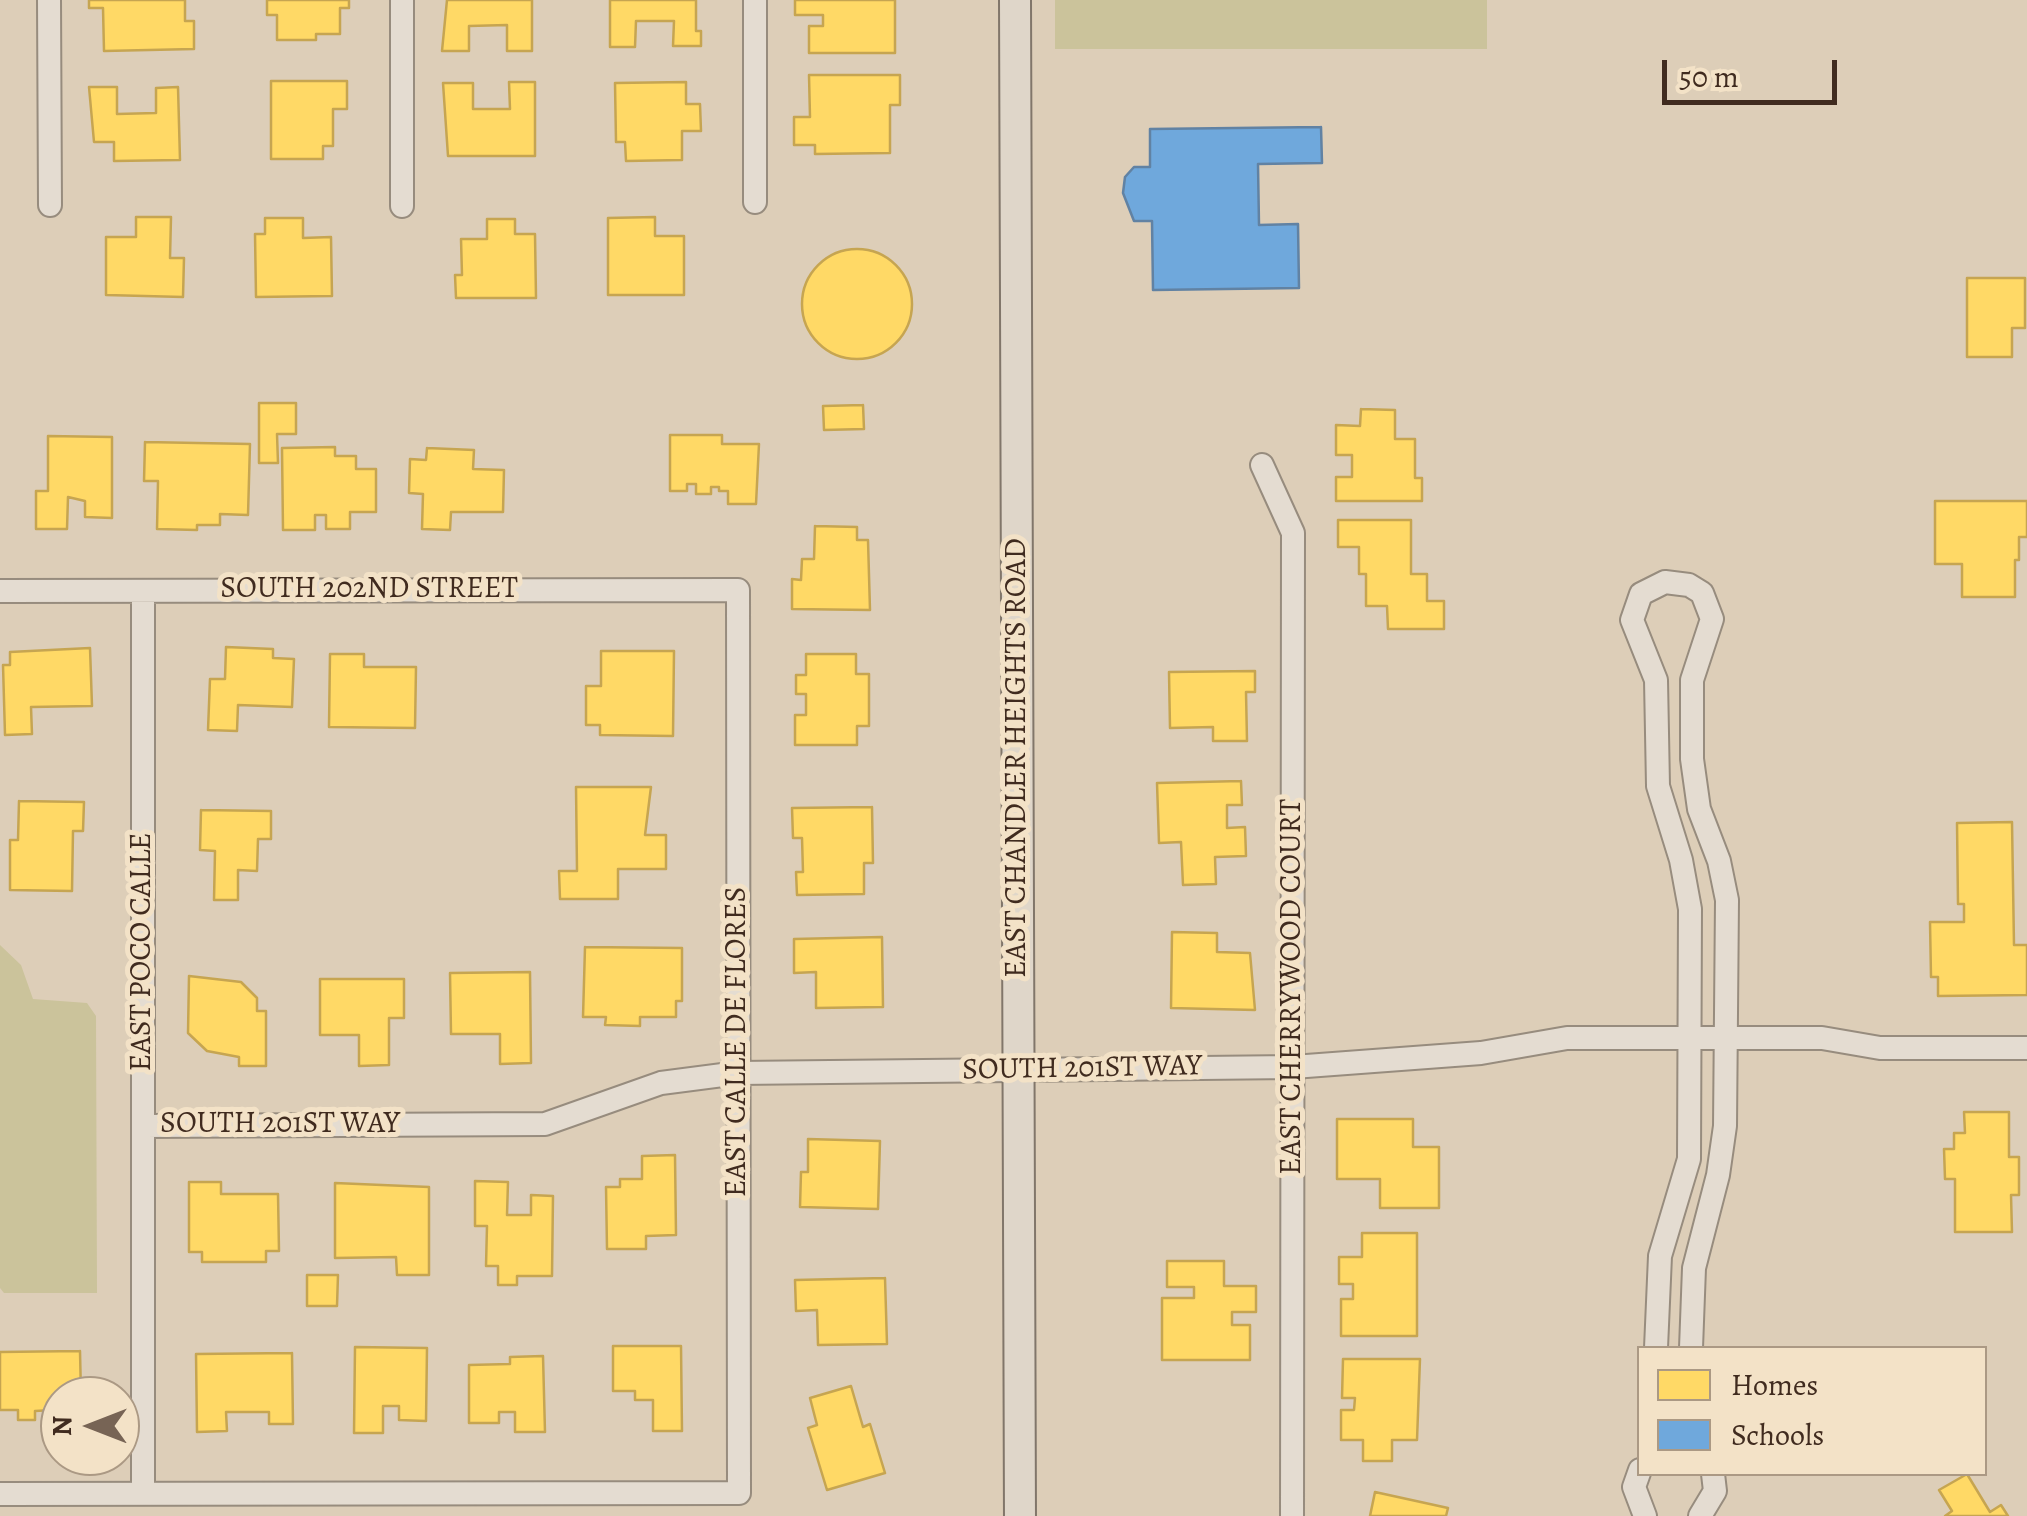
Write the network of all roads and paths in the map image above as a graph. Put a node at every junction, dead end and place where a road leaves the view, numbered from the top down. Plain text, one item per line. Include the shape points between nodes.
1 (50, 0) edge
2 (402, 0) edge
3 (755, 0) edge
4 (1015, 0) edge
5 (756, 202) dead end
6 (50, 206) dead end
7 (402, 206) dead end
8 (1262, 465) dead end
9 (0, 590) edge
10 (144, 590) junction
11 (738, 590) joint
12 (1698, 809) junction
13 (1666, 822) junction
14 (1690, 1038) junction
15 (1728, 1038) junction
16 (2027, 1048) edge
17 (1293, 1067) junction
18 (1019, 1070) junction
19 (738, 1072) junction
20 (143, 1126) junction
21 (1689, 1159) junction
22 (1720, 1164) junction
23 (1656, 1346) edge
24 (1691, 1346) edge
25 (1638, 1476) edge
26 (1713, 1476) edge
27 (0, 1494) edge
28 (143, 1494) junction
29 (411, 1505) edge
30 (1020, 1516) edge
31 (1292, 1516) edge
32 (1645, 1516) edge
33 (1700, 1516) edge

1 - 6 street
2 - 7 street
3 - 5 street
4 - 18 main road, EAST CHANDLER HEIGHTS ROAD
8 - 17 street, EAST CHERRYWOOD COURT via 1293,533
9 - 10 street, SOUTH 202ND STREET
10 - 11 street, SOUTH 202ND STREET
10 - 20 street, EAST POCO CALLE
11 - 19 street, EAST CALLE DE FLORES
12 - 13 street
12 - 13 street via 1692,680 1712,619 1702,593 1665,582 1641,594 1632,620 1656,680 1658,786
12 - 15 street via 1728,900
13 - 14 street via 1688,893
14 - 15 street, SOUTH 201ST WAY
14 - 17 street, SOUTH 201ST WAY via 1567,1038
14 - 21 street
15 - 16 street, SOUTH 201ST WAY
15 - 22 street
17 - 18 street, SOUTH 201ST WAY
17 - 31 street, EAST CHERRYWOOD COURT
18 - 19 street, SOUTH 201ST WAY
18 - 30 main road, EAST CHANDLER HEIGHTS ROAD
19 - 20 street, SOUTH 201ST WAY via 660,1083 545,1124
19 - 29 street, EAST CALLE DE FLORES via 739,1493
20 - 28 street, EAST POCO CALLE
21 - 22 street
21 - 23 street via 1660,1256
22 - 24 street via 1694,1268
25 - 32 street via 1634,1488
26 - 33 street via 1715,1491
27 - 28 street
28 - 29 street

